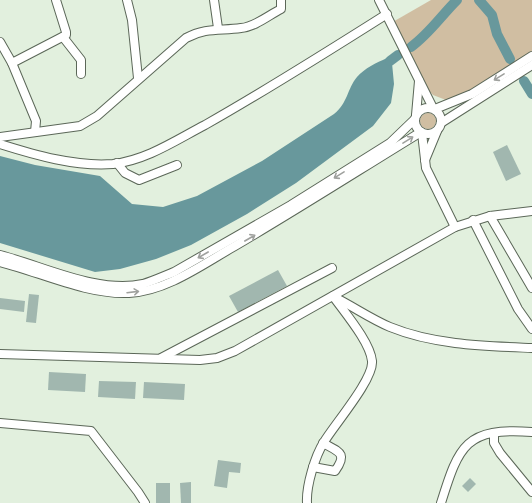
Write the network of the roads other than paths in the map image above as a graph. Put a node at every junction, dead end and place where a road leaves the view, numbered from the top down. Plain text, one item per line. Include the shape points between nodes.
1 (56, 0) edge
2 (127, 0) edge
3 (214, 0) edge
4 (281, 0) edge
5 (379, 0) edge
6 (387, 14) junction
7 (218, 28) junction
8 (64, 37) junction
9 (0, 42) edge
10 (532, 56) edge
11 (12, 63) junction
12 (532, 65) edge
13 (81, 74) dead end
14 (138, 78) junction
15 (419, 80) junction
16 (434, 109) junction
17 (415, 117) junction
18 (441, 123) junction
19 (437, 131) junction
20 (35, 132) junction
21 (421, 132) junction
22 (0, 137) edge
23 (0, 144) edge
24 (424, 162) junction
25 (117, 163) junction
26 (177, 165) dead end
27 (532, 211) edge
28 (490, 216) junction
29 (473, 220) junction
30 (455, 227) junction
31 (0, 255) edge
32 (0, 262) edge
33 (332, 268) dead end
34 (532, 288) edge
35 (333, 296) junction
36 (532, 328) edge
37 (532, 348) edge
38 (0, 354) edge
39 (160, 358) junction
40 (0, 423) edge
41 (532, 432) edge
42 (494, 433) junction
43 (323, 443) junction
44 (313, 467) junction
45 (532, 492) edge
46 (144, 503) edge
47 (307, 503) edge
48 (440, 503) edge

1 - 8 street via 66,32
2 - 14 street via 132,20
3 - 7 street
4 - 7 street via 281,9 251,25 242,28
5 - 6 street
6 - 15 street
6 - 25 street via 256,96 178,140 133,160
7 - 14 street via 192,34
8 - 11 street
8 - 13 street via 81,60
9 - 11 street
10 -> 16 street via 472,94
11 - 20 street via 36,121
12 - 18 street
14 - 20 street via 88,122 80,126
15 - 16 street
15 - 17 street
16 - 17 street via 425,108
16 - 18 street via 441,116
17 - 21 street via 416,126
17 -> 31 street via 390,143 291,205 174,272 153,281 111,286
18 - 19 street
19 - 21 street via 430,134
19 - 24 street
20 - 22 street
21 - 24 street
32 -> 21 street via 116,293 133,293 157,287 199,267 297,210
23 - 25 street via 52,158 88,163
24 - 30 street
25 - 26 street via 125,173 139,180
27 - 28 street
28 - 29 street
28 - 34 street
29 - 30 street
29 - 36 street via 518,309
30 - 35 street
33 - 39 street
35 - 37 street via 389,326 408,333 500,348
35 - 39 street via 235,351 217,358
35 - 43 street via 369,349 373,363 369,377
38 - 39 street
40 - 46 street via 92,431
41 - 42 street
42 - 45 street via 494,443
42 - 48 street via 478,436 468,442 460,452
43 - 44 street
43 - 44 street via 341,453 341,462 335,471 331,472
44 - 47 street

